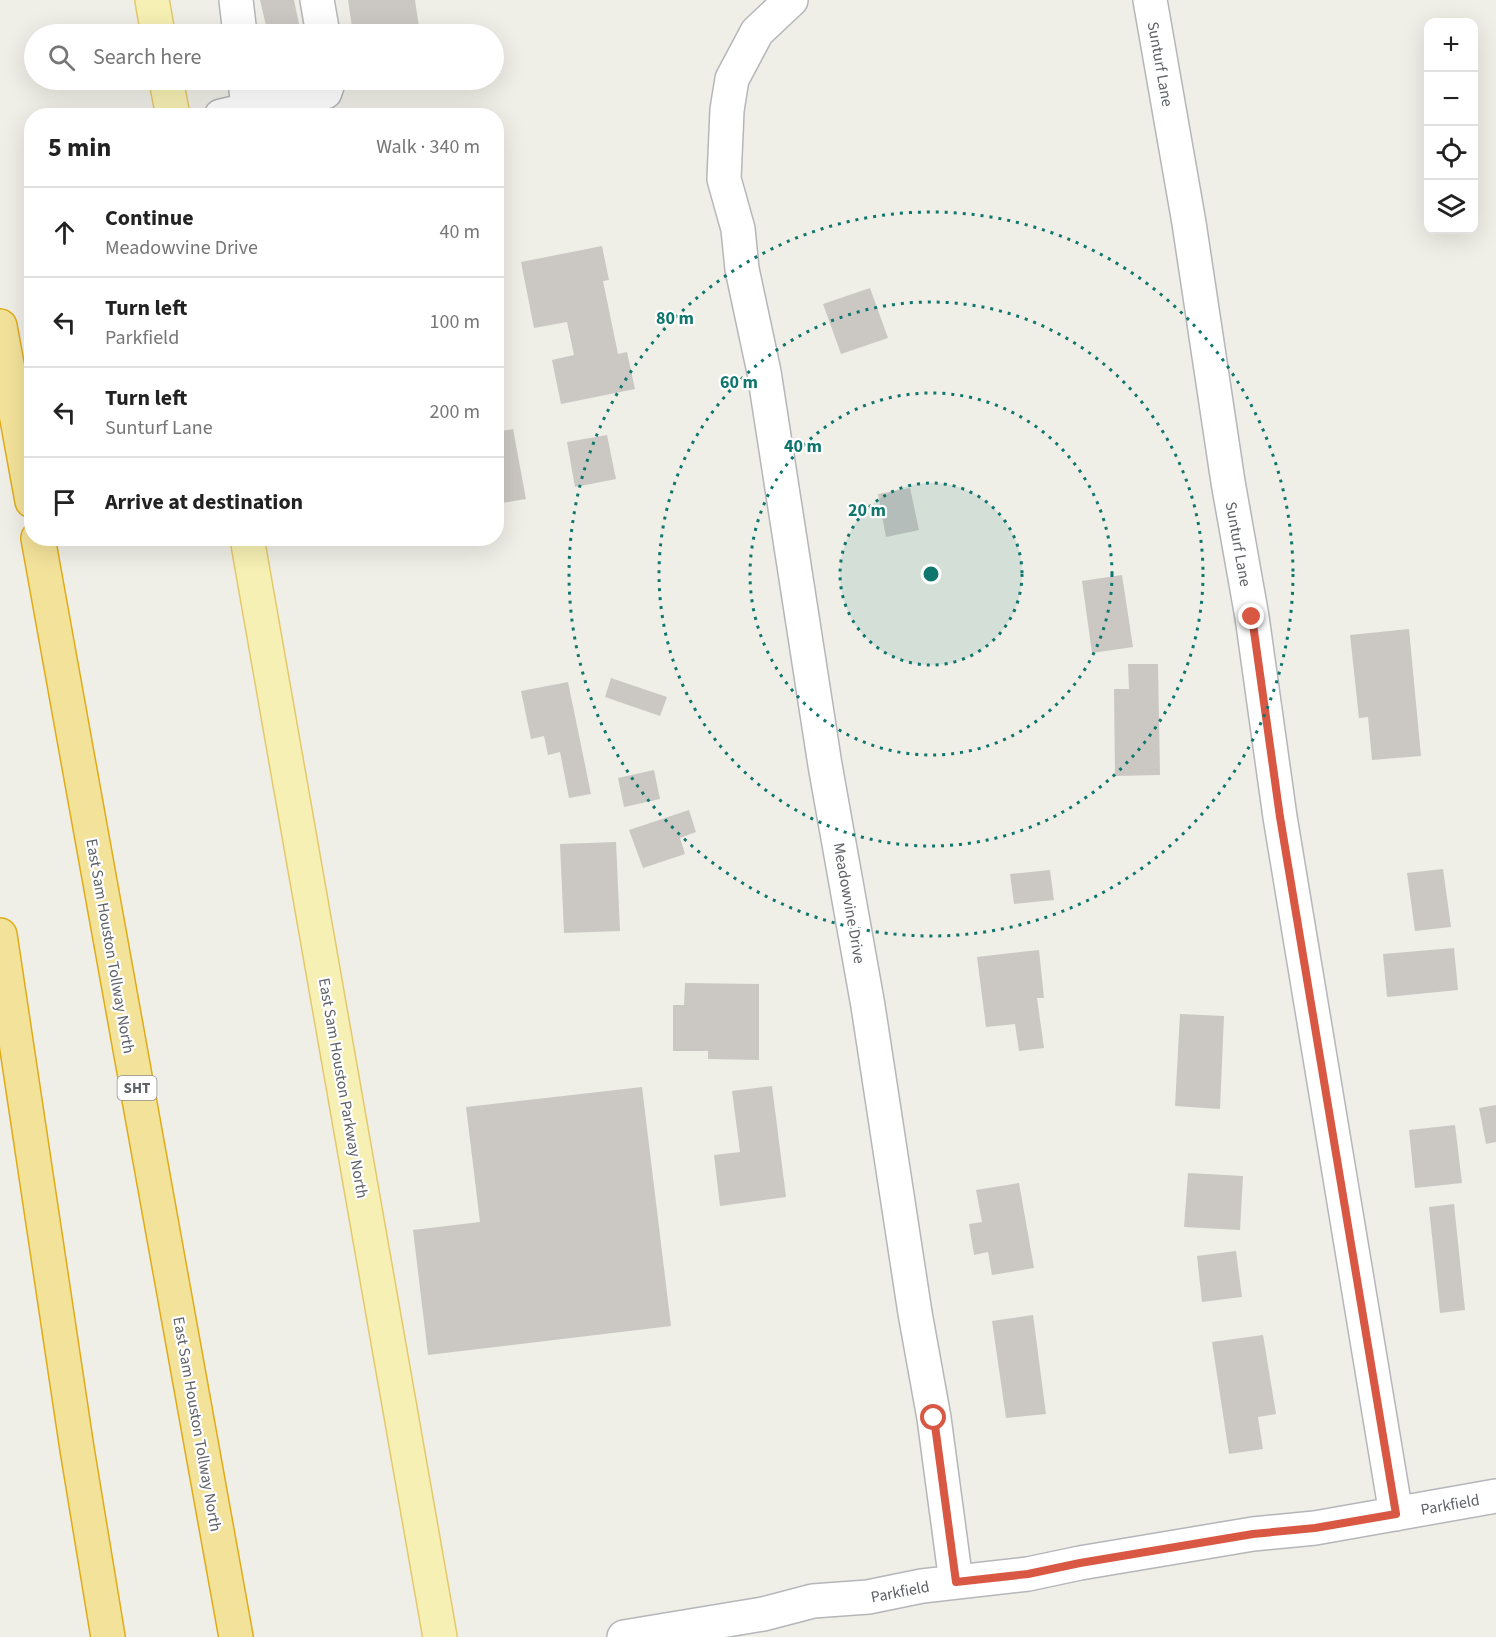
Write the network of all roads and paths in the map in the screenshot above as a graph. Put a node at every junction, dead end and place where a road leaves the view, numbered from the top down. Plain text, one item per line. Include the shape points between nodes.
1 (152, 0) edge
2 (236, 0) edge
3 (317, 0) edge
4 (791, 0) edge
5 (1150, 0) edge
6 (156, 24) edge
7 (239, 24) edge
8 (321, 24) edge
9 (168, 90) edge
10 (326, 90) edge
11 (238, 101) edge
12 (171, 108) edge
13 (0, 326) edge
14 (24, 457) edge
15 (39, 546) edge
16 (248, 546) edge
17 (0, 934) edge
18 (1496, 1496) edge
19 (1396, 1514) junction
20 (956, 1582) junction
21 (108, 1637) edge
22 (236, 1637) edge
23 (440, 1637) edge
24 (624, 1637) edge

1 - 6 main road
2 - 7 street
3 - 8 street
4 - 20 street, Meadowvine Drive via 757,32 732,79 724,179 764,372 934,1418
5 - 19 street, Sunturf Lane
9 - 12 main road
10 - 11 street
13 - 14 highway
15 - 22 highway, East Sam Houston Tollway North / SHT
16 - 23 main road, East Sam Houston Parkway North
17 - 21 highway
18 - 19 street, Parkfield
19 - 20 street, Parkfield via 1253,1534 1028,1574
20 - 24 street, Parkfield via 868,1597 813,1601 763,1614

